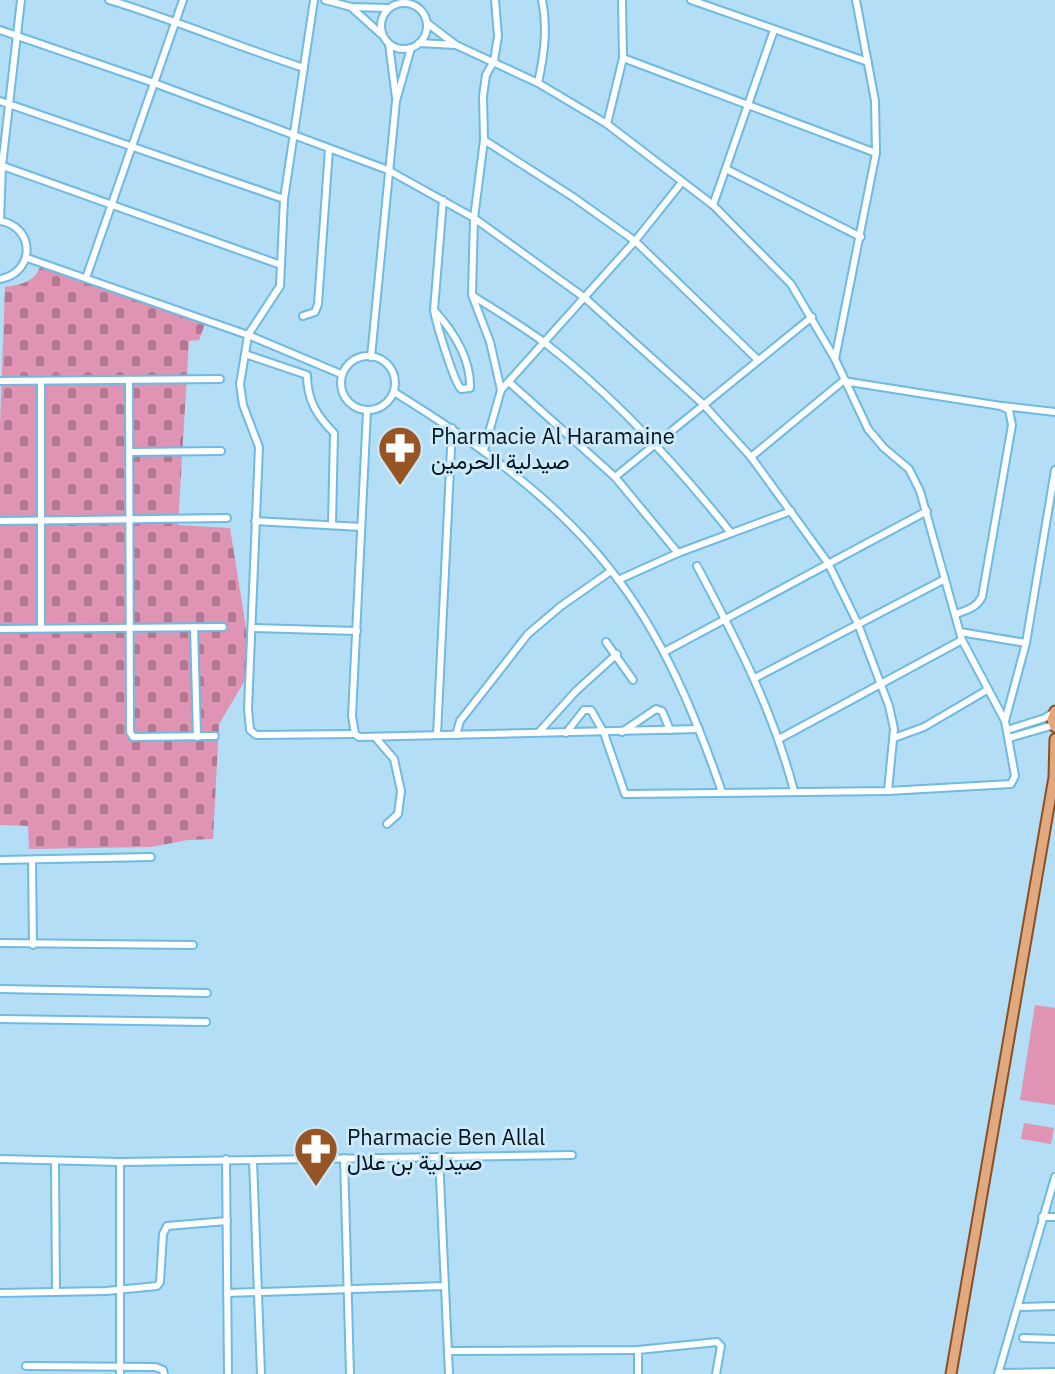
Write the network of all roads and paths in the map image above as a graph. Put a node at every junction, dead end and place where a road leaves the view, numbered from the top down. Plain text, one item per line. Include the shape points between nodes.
1 (21, 0) edge
2 (109, 0) edge
3 (183, 0) edge
4 (314, 0) edge
5 (325, 0) edge
6 (495, 0) edge
7 (542, 0) edge
8 (622, 0) edge
9 (691, 0) edge
10 (724, 0) edge
11 (856, 0) edge
12 (417, 4) edge
13 (392, 5) edge
14 (351, 7) junction
15 (721, 11) junction
16 (176, 20) junction
17 (427, 23) junction
18 (0, 30) edge
19 (774, 30) junction
20 (16, 35) junction
21 (383, 37) junction
22 (419, 43) junction
23 (389, 44) junction
24 (456, 45) junction
25 (411, 48) junction
26 (623, 58) junction
27 (494, 61) junction
28 (868, 62) junction
29 (304, 68) junction
30 (154, 83) junction
31 (538, 83) junction
32 (0, 101) edge
33 (396, 101) junction
34 (8, 104) junction
35 (748, 104) junction
36 (607, 124) junction
37 (295, 137) junction
38 (484, 140) junction
39 (133, 147) junction
40 (329, 149) junction
41 (876, 153) junction
42 (1, 166) edge
43 (726, 169) junction
44 (388, 170) junction
45 (682, 182) junction
46 (284, 199) junction
47 (443, 200) junction
48 (111, 203) junction
49 (713, 205) junction
50 (474, 218) junction
51 (0, 221) edge
52 (861, 237) junction
53 (635, 241) junction
54 (27, 258) junction
55 (281, 265) junction
56 (86, 278) junction
57 (0, 279) edge
58 (472, 295) junction
59 (585, 298) junction
60 (434, 310) junction
61 (303, 316) dead end
62 (812, 317) junction
63 (248, 335) junction
64 (545, 343) junction
65 (245, 354) junction
66 (371, 357) junction
67 (835, 359) junction
68 (758, 360) junction
69 (311, 361) junction
70 (341, 374) junction
71 (307, 375) junction
72 (220, 379) dead end
73 (129, 380) junction
74 (0, 381) edge
75 (41, 381) junction
76 (843, 381) junction
77 (510, 383) junction
78 (501, 390) junction
79 (394, 392) junction
80 (703, 404) junction
81 (1001, 406) junction
82 (367, 411) junction
83 (1055, 412) edge
84 (452, 428) junction
85 (656, 445) junction
86 (484, 450) junction
87 (221, 451) dead end
88 (130, 452) junction
89 (751, 457) junction
90 (1055, 470) edge
91 (615, 477) junction
92 (791, 511) junction
93 (927, 511) junction
94 (227, 518) dead end
95 (41, 520) junction
96 (130, 520) junction
97 (1, 521) edge
98 (255, 521) junction
99 (332, 524) junction
100 (361, 527) junction
101 (731, 533) junction
102 (678, 553) junction
103 (828, 563) junction
104 (697, 566) dead end
105 (611, 571) junction
106 (945, 579) junction
107 (618, 580) junction
108 (956, 614) junction
109 (726, 619) junction
110 (858, 624) junction
111 (131, 626) junction
112 (194, 627) junction
113 (223, 627) dead end
114 (41, 628) junction
115 (252, 628) junction
116 (0, 629) edge
117 (357, 631) junction
118 (961, 636) junction
119 (606, 642) dead end
120 (1026, 643) junction
121 (664, 652) junction
122 (617, 654) junction
123 (755, 678) junction
124 (633, 680) dead end
125 (881, 683) junction
126 (987, 690) junction
127 (1055, 712) edge
128 (1005, 721) junction
129 (1054, 726) edge
130 (699, 729) junction
131 (670, 730) junction
132 (1007, 730) junction
133 (539, 732) junction
134 (622, 732) junction
135 (566, 733) junction
136 (604, 733) junction
137 (355, 734) junction
138 (437, 735) junction
139 (456, 735) junction
140 (215, 736) dead end
141 (197, 737) junction
142 (375, 737) junction
143 (894, 738) junction
144 (1009, 738) junction
145 (779, 739) junction
146 (1055, 739) edge
147 (1054, 776) edge
148 (794, 791) junction
149 (888, 791) junction
150 (722, 792) junction
151 (387, 824) dead end
152 (151, 857) dead end
153 (0, 860) edge
154 (32, 861) junction
155 (0, 943) edge
156 (33, 945) junction
157 (193, 945) dead end
158 (0, 989) edge
159 (207, 993) dead end
160 (0, 1019) edge
161 (206, 1022) dead end
162 (572, 1155) dead end
163 (439, 1157) junction
164 (344, 1158) junction
165 (0, 1159) edge
166 (226, 1159) junction
167 (253, 1160) junction
168 (55, 1162) junction
169 (120, 1162) junction
170 (1055, 1177) edge
171 (1054, 1187) edge
172 (1042, 1217) junction
173 (1055, 1217) edge
174 (227, 1221) junction
175 (445, 1286) junction
176 (120, 1289) junction
177 (347, 1289) junction
178 (56, 1292) junction
179 (0, 1293) edge
180 (227, 1293) junction
181 (258, 1293) junction
182 (1055, 1306) edge
183 (1022, 1307) dead end
184 (1023, 1338) dead end
185 (1055, 1339) edge
186 (638, 1350) junction
187 (448, 1351) junction
188 (59, 1365) junction
189 (26, 1366) dead end
190 (120, 1370) edge
191 (1055, 1372) edge
192 (59, 1374) edge
193 (164, 1374) edge
194 (228, 1374) edge
195 (261, 1374) edge
196 (350, 1374) edge
197 (449, 1374) edge
198 (638, 1374) edge
199 (716, 1374) edge
200 (951, 1374) edge
201 (998, 1374) edge

1 - 20 street
2 - 16 street
3 - 16 street
4 - 29 street
5 - 14 street
6 - 27 street
7 - 31 street via 545,41
8 - 26 street
9 - 15 street
10 - 15 street
11 - 28 street
12 - 13 street
12 - 17 street
13 - 14 street
13 - 21 street via 381,23
14 - 21 street
15 - 19 street
16 - 29 street
16 - 30 street
17 - 22 street
17 - 24 street
18 - 20 street
19 - 28 street
19 - 35 street
20 - 30 street
20 - 34 street
21 - 23 street
22 - 24 street
22 - 25 street
23 - 25 street
23 - 33 street
24 - 27 street
25 - 33 street
26 - 35 street
26 - 36 street
27 - 31 street
27 - 38 street via 486,75
28 - 41 street
29 - 37 street
30 - 37 street
30 - 39 street
31 - 36 street
32 - 34 street
33 - 44 street
34 - 39 street
34 - 42 street
35 - 41 street
35 - 43 street
36 - 45 street
37 - 40 street
37 - 46 street
38 - 50 street
38 - 53 street
39 - 46 street
39 - 48 street
40 - 44 street
40 - 61 street via 318,304 315,312
41 - 52 street
42 - 48 street
42 - 51 street
43 - 49 street
43 - 52 street
44 - 47 street
44 - 66 street
45 - 49 street
45 - 53 street
46 - 55 street
47 - 50 street
47 - 60 street
48 - 55 street
48 - 56 street
49 - 62 street via 791,284
50 - 58 street
50 - 59 street
51 - 54 street via 21,232
52 - 67 street
53 - 59 street
53 - 68 street
54 - 56 street
54 - 57 street via 15,274
55 - 63 street via 278,293
56 - 63 street
58 - 64 street
58 - 78 street
59 - 64 street
59 - 80 street
60 - 60 street via 455,382 470,388 464,356
62 - 67 street
62 - 68 street
63 - 65 street
63 - 69 street
64 - 77 street
64 - 85 street
65 - 71 street
65 - 98 street via 243,405 259,447
66 - 70 street via 356,359
66 - 79 street via 389,366
67 - 76 street
68 - 80 street
69 - 70 street
69 - 71 street
70 - 82 street via 343,396
71 - 99 street via 308,396 334,433
72 - 73 street
73 - 75 street
73 - 88 street
74 - 75 street
75 - 95 street
76 - 81 street
76 - 89 street
76 - 93 street via 875,438 909,469
77 - 78 street
77 - 91 street
78 - 86 street
79 - 82 street via 383,406
79 - 84 street
80 - 85 street
80 - 89 street
81 - 83 street
81 - 108 street via 1009,410 1012,425 982,597 979,604
82 - 100 street
84 - 86 street
84 - 138 street
85 - 91 street
85 - 101 street
86 - 105 street via 557,512
87 - 88 street
88 - 96 street
89 - 92 street
90 - 120 street
91 - 102 street
92 - 101 street
92 - 103 street
93 - 103 street
93 - 106 street
94 - 96 street
95 - 96 street
95 - 97 street
95 - 114 street
96 - 111 street
98 - 99 street
98 - 115 street
99 - 100 street
100 - 117 street
101 - 102 street
102 - 107 street
103 - 109 street
103 - 110 street
104 - 109 street
105 - 107 street
105 - 139 street via 528,634 460,721
106 - 108 street
106 - 110 street
107 - 121 street
108 - 118 street
109 - 121 street
109 - 123 street
110 - 123 street
110 - 125 street
111 - 112 street
111 - 114 street
111 - 141 street via 130,732 133,737
112 - 113 street
112 - 141 street
114 - 116 street
115 - 117 street
115 - 137 street via 252,734
117 - 137 street
118 - 120 street
118 - 125 street
118 - 126 street
119 - 122 street
120 - 128 street
121 - 130 street
122 - 124 street
122 - 133 street
123 - 145 street
125 - 143 street
125 - 145 street
126 - 128 street
126 - 143 street
127 - 129 main road
127 - 132 street
128 - 132 street
129 - 144 street
130 - 131 street
130 - 150 street
131 - 134 street
131 - 134 street via 656,709
132 - 144 street
133 - 135 street
133 - 139 street
134 - 136 street
135 - 136 street
135 - 136 street via 589,709
136 - 150 street via 625,794
137 - 142 street
138 - 139 street
138 - 142 street
140 - 141 street
142 - 151 street via 394,759 401,791 398,814
143 - 149 street
144 - 149 street via 1015,776 1011,784
145 - 148 street
146 - 147 main road
147 - 200 main road
148 - 149 street
148 - 150 street
152 - 154 street
153 - 154 street
154 - 156 street
155 - 156 street
156 - 157 street
158 - 159 street
160 - 161 street
162 - 163 street
163 - 164 street
163 - 175 street
164 - 167 street
164 - 177 street
165 - 168 street
166 - 167 street
166 - 169 street
166 - 174 street
167 - 181 street
168 - 169 street
168 - 178 street
169 - 176 street
170 - 171 street
171 - 172 street
172 - 173 street
172 - 201 street
174 - 176 street via 167,1226 159,1285
174 - 180 street
175 - 177 street
175 - 187 street
176 - 178 street
176 - 190 street
177 - 181 street
177 - 196 street
178 - 179 street
180 - 181 street
180 - 194 street
181 - 195 street
182 - 183 street
184 - 185 street
186 - 187 street
186 - 198 street
186 - 199 street via 719,1342
187 - 197 street
188 - 189 street
188 - 190 street
188 - 192 street
190 - 193 street via 158,1367
191 - 201 street

